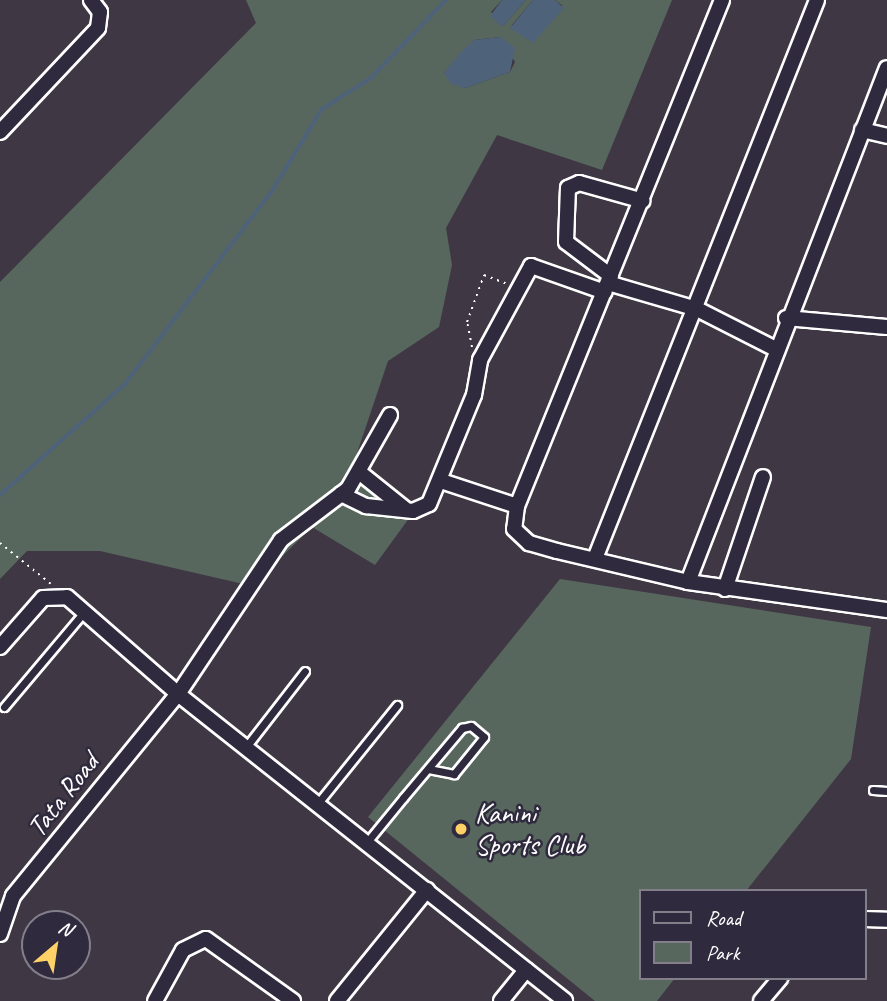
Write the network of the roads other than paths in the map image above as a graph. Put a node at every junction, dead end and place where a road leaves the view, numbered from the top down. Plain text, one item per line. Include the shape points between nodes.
1 (91, 0) edge
2 (722, 0) edge
3 (817, 0) edge
4 (887, 68) edge
5 (862, 130) junction
6 (0, 132) edge
7 (887, 136) edge
8 (643, 201) junction
9 (608, 284) junction
10 (697, 309) junction
11 (786, 318) junction
12 (887, 327) edge
13 (774, 348) junction
14 (390, 415) dead end
15 (359, 472) junction
16 (763, 477) dead end
17 (441, 481) junction
18 (341, 494) junction
19 (517, 506) junction
20 (408, 510) junction
21 (596, 556) junction
22 (688, 582) junction
23 (725, 589) junction
24 (887, 610) edge
25 (85, 611) junction
26 (0, 648) edge
27 (305, 671) dead end
28 (178, 694) junction
29 (397, 705) dead end
30 (5, 707) dead end
31 (246, 747) junction
32 (428, 769) junction
33 (873, 790) dead end
34 (887, 791) edge
35 (317, 803) junction
36 (368, 842) junction
37 (427, 890) junction
38 (866, 919) edge
39 (887, 920) edge
40 (0, 934) edge
41 (526, 970) junction
42 (778, 980) edge
43 (155, 1001) edge
44 (293, 1001) edge
45 (337, 1001) edge
46 (501, 1001) edge
47 (565, 1001) edge
48 (761, 1001) edge

1 - 6 street via 100,12 98,28
2 - 8 street
3 - 10 street
4 - 5 street
5 - 7 street
5 - 11 street
8 - 9 street
8 - 9 street via 579,183 568,188 566,242
9 - 10 street
9 - 17 street via 531,266 477,374
9 - 19 street
10 - 13 street
10 - 21 street
11 - 12 street
11 - 13 street
13 - 22 street
14 - 15 street, Tata Road
15 - 18 street, Tata Road
15 - 20 street
16 - 23 street
17 - 19 street
17 - 20 street via 425,509
18 - 20 street via 366,506
18 - 28 street, Tata Road via 281,540
19 - 21 street via 520,537 557,551
21 - 22 street
22 - 23 street
23 - 24 street
25 - 26 street via 66,597 43,598
25 - 28 street
25 - 30 lane
27 - 31 lane
28 - 31 street
28 - 40 street, Tata Road via 13,896
29 - 35 lane
31 - 35 street
32 - 32 lane via 464,726 484,737 454,774
32 - 36 lane
33 - 34 lane
35 - 36 street
36 - 37 street
37 - 41 street
37 - 45 street
38 - 39 street
41 - 46 street
41 - 47 street
42 - 48 street
43 - 44 street via 183,950 206,939

